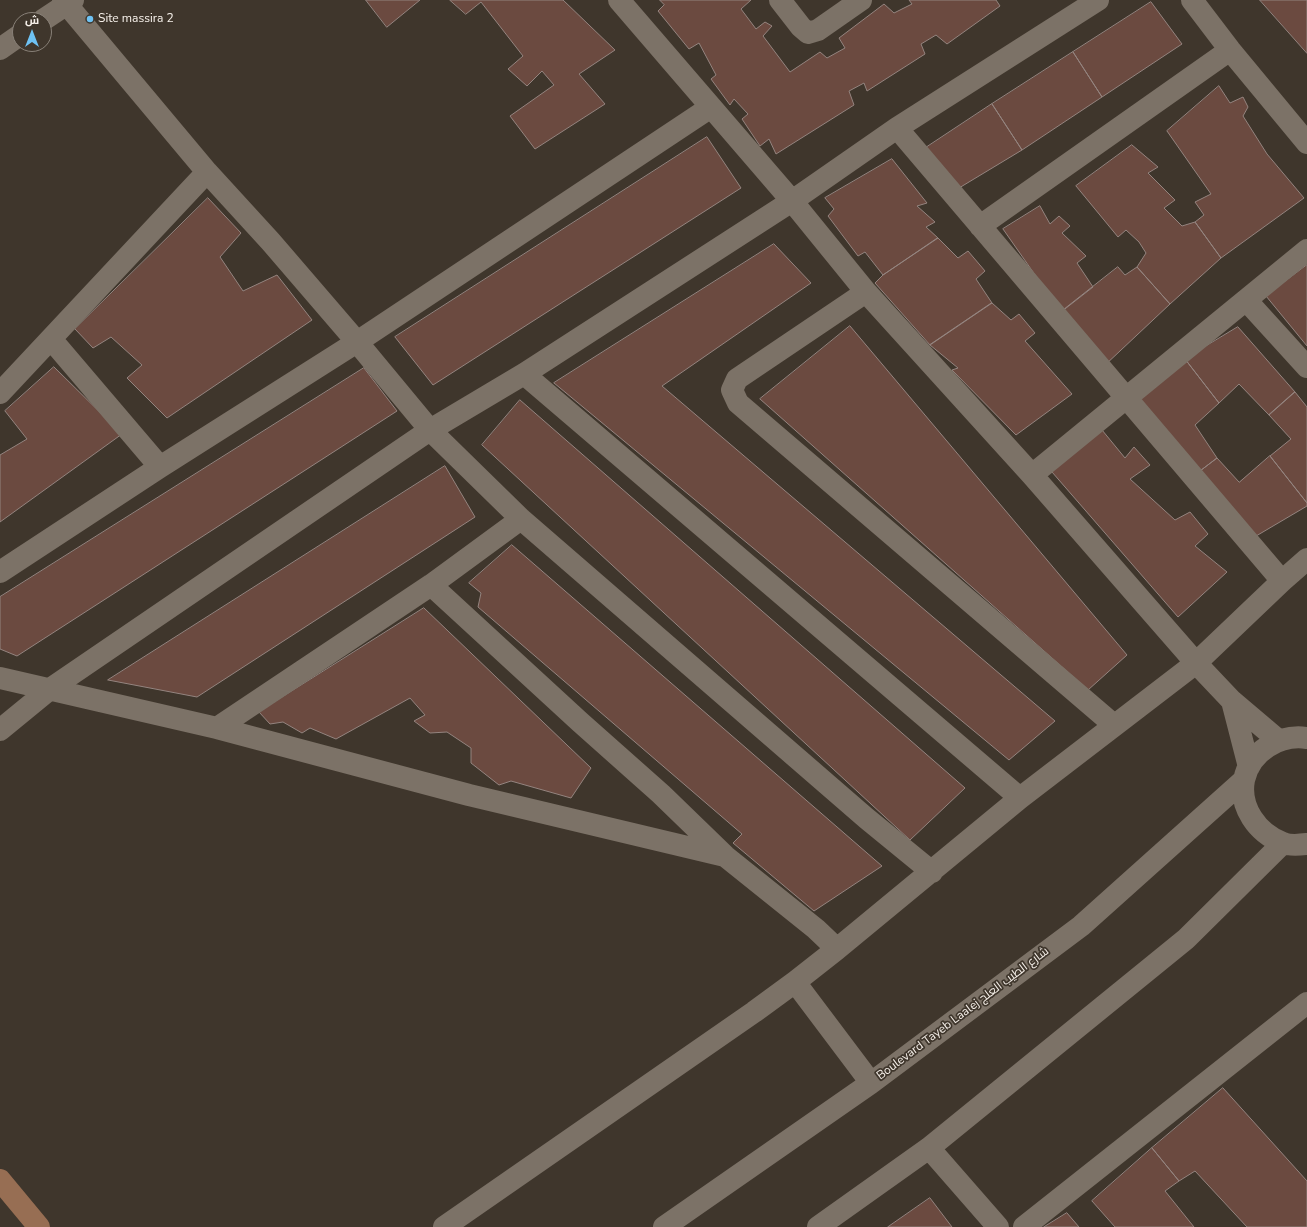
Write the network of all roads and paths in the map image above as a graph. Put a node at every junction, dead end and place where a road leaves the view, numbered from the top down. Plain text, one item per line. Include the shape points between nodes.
1 (619, 0) edge
2 (780, 0) edge
3 (861, 0) edge
4 (1098, 0) edge
5 (1192, 0) edge
6 (68, 1) edge
7 (52, 13) edge
8 (12, 41) edge
9 (0, 49) edge
10 (1230, 50) junction
11 (711, 107) junction
12 (896, 128) junction
13 (1307, 143) edge
14 (207, 172) junction
15 (792, 201) junction
16 (980, 226) junction
17 (1307, 250) edge
18 (866, 292) junction
19 (1246, 300) junction
20 (51, 339) junction
21 (357, 342) junction
22 (1307, 367) edge
23 (524, 374) junction
24 (0, 393) edge
25 (1126, 398) junction
26 (430, 430) junction
27 (160, 466) junction
28 (1032, 475) junction
29 (521, 519) junction
30 (1307, 559) edge
31 (0, 572) edge
32 (1282, 581) junction
33 (432, 585) junction
34 (1196, 663) junction
35 (0, 678) edge
36 (50, 689) junction
37 (1232, 701) junction
38 (1114, 725) junction
39 (217, 728) junction
40 (0, 730) edge
41 (1297, 735) edge
42 (1247, 773) junction
43 (1020, 798) junction
44 (1283, 843) junction
45 (1307, 844) edge
46 (725, 856) junction
47 (932, 872) junction
48 (837, 949) junction
49 (795, 982) junction
50 (1307, 1003) edge
51 (871, 1083) junction
52 (930, 1148) junction
53 (0, 1180) edge
54 (39, 1227) edge
55 (444, 1227) edge
56 (664, 1227) edge
57 (818, 1227) edge
58 (998, 1227) edge
59 (1024, 1227) edge

1 - 11 street
2 - 3 street via 808,33 818,30
4 - 12 street
5 - 10 street
6 - 7 street
6 - 14 street
8 - 9 street
10 - 13 street
10 - 16 street
11 - 15 street
11 - 21 street
12 - 15 street
12 - 16 street
14 - 20 street
14 - 21 street
15 - 18 street
15 - 23 street
16 - 25 street
17 - 19 street
18 - 28 street
18 - 38 street via 737,379 732,390 738,403
19 - 22 street
19 - 25 street
20 - 24 street
20 - 27 street
21 - 26 street
21 - 27 street
23 - 26 street
23 - 43 street
25 - 28 street
25 - 32 street
26 - 29 street
26 - 36 street
27 - 31 street
28 - 34 street
29 - 33 street
29 - 47 street via 866,818
30 - 32 street
32 - 34 street
33 - 39 street
33 - 46 street via 661,794
34 - 37 street
34 - 38 street
35 - 36 street
36 - 39 street
36 - 40 street
37 - 41 street
37 - 42 street
38 - 43 street
39 - 46 street via 469,794
41 - 42 street, Boulevard Tayeb Laalej شارع الطيب العلج via 1261,751
42 - 44 street via 1244,800 1252,819 1265,834
42 - 51 street, Boulevard Tayeb Laalej شارع الطيب العلج via 1081,926
43 - 47 street
44 - 45 street
44 - 52 street via 1186,939
46 - 48 street
47 - 48 street
48 - 49 street
49 - 51 street
49 - 55 street
50 - 59 street
51 - 56 street, Boulevard Tayeb Laalej شارع الطيب العلج
52 - 57 street
52 - 58 street
53 - 54 street

